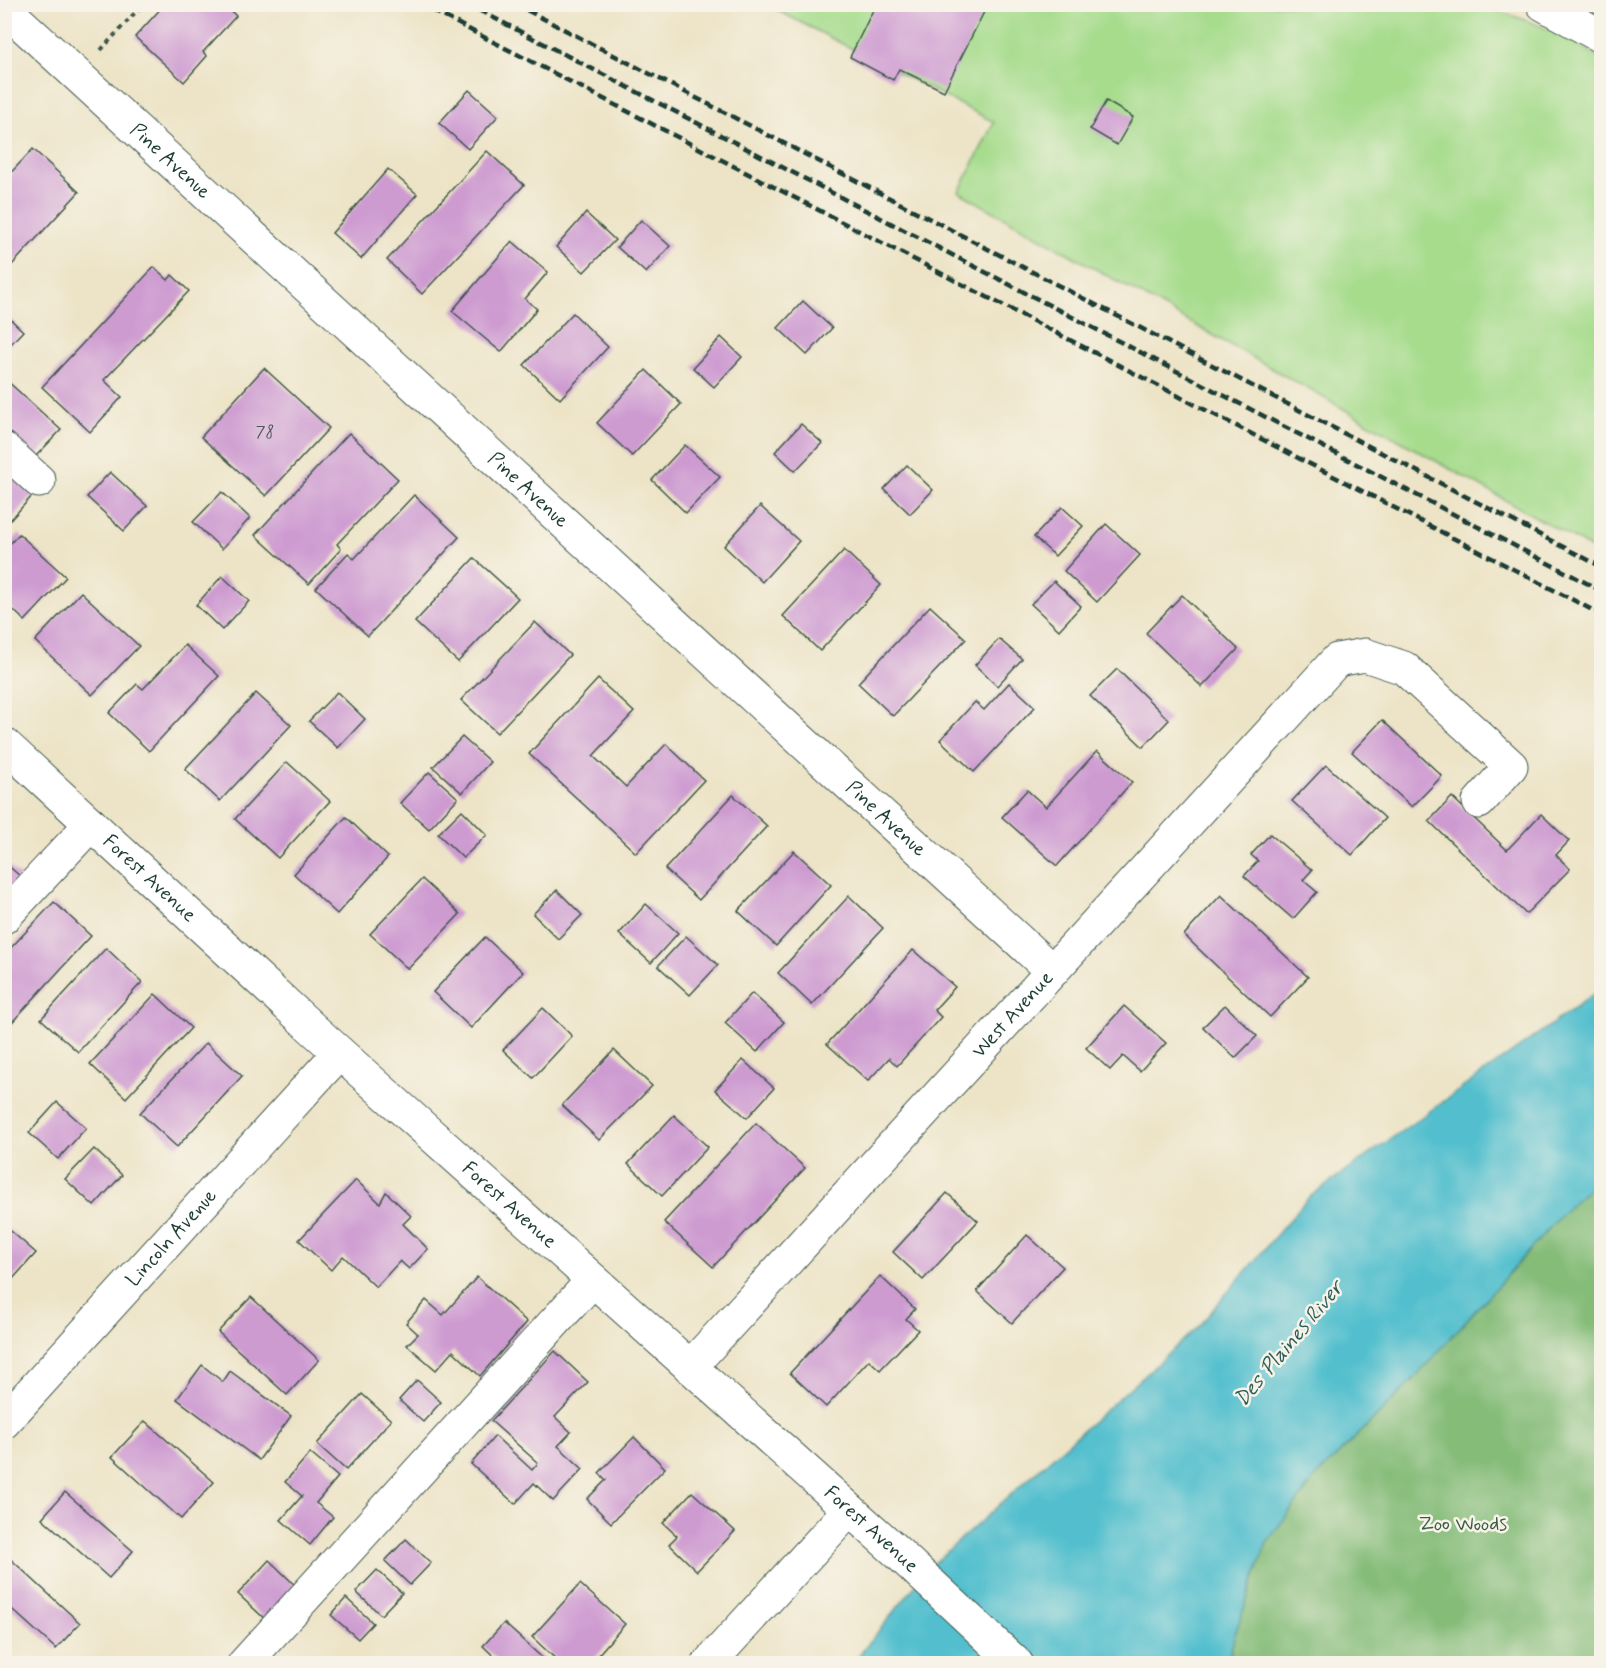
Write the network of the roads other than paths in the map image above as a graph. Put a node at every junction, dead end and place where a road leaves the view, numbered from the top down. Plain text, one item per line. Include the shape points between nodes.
1 (1543, 4) edge
2 (4, 8) edge
3 (1602, 37) edge
4 (4, 449) edge
5 (39, 481) dead end
6 (4, 744) edge
7 (1479, 802) dead end
8 (91, 824) junction
9 (4, 917) edge
10 (1052, 971) junction
11 (339, 1053) junction
12 (592, 1281) junction
13 (690, 1367) junction
14 (4, 1422) edge
15 (849, 1510) junction
16 (244, 1664) edge
17 (708, 1664) edge
18 (1017, 1664) edge

1 - 3 street
2 - 10 street, Pine Avenue
4 - 5 street
6 - 8 street, Forest Avenue
7 - 10 street, West Avenue via 1511,766 1404,668 1365,655 1337,660
8 - 9 street
8 - 11 street, Forest Avenue
10 - 13 street, West Avenue
11 - 12 street, Forest Avenue
11 - 14 street, Lincoln Avenue
12 - 13 street, Forest Avenue
12 - 16 street
13 - 15 street, Forest Avenue
15 - 17 street
15 - 18 street, Forest Avenue

